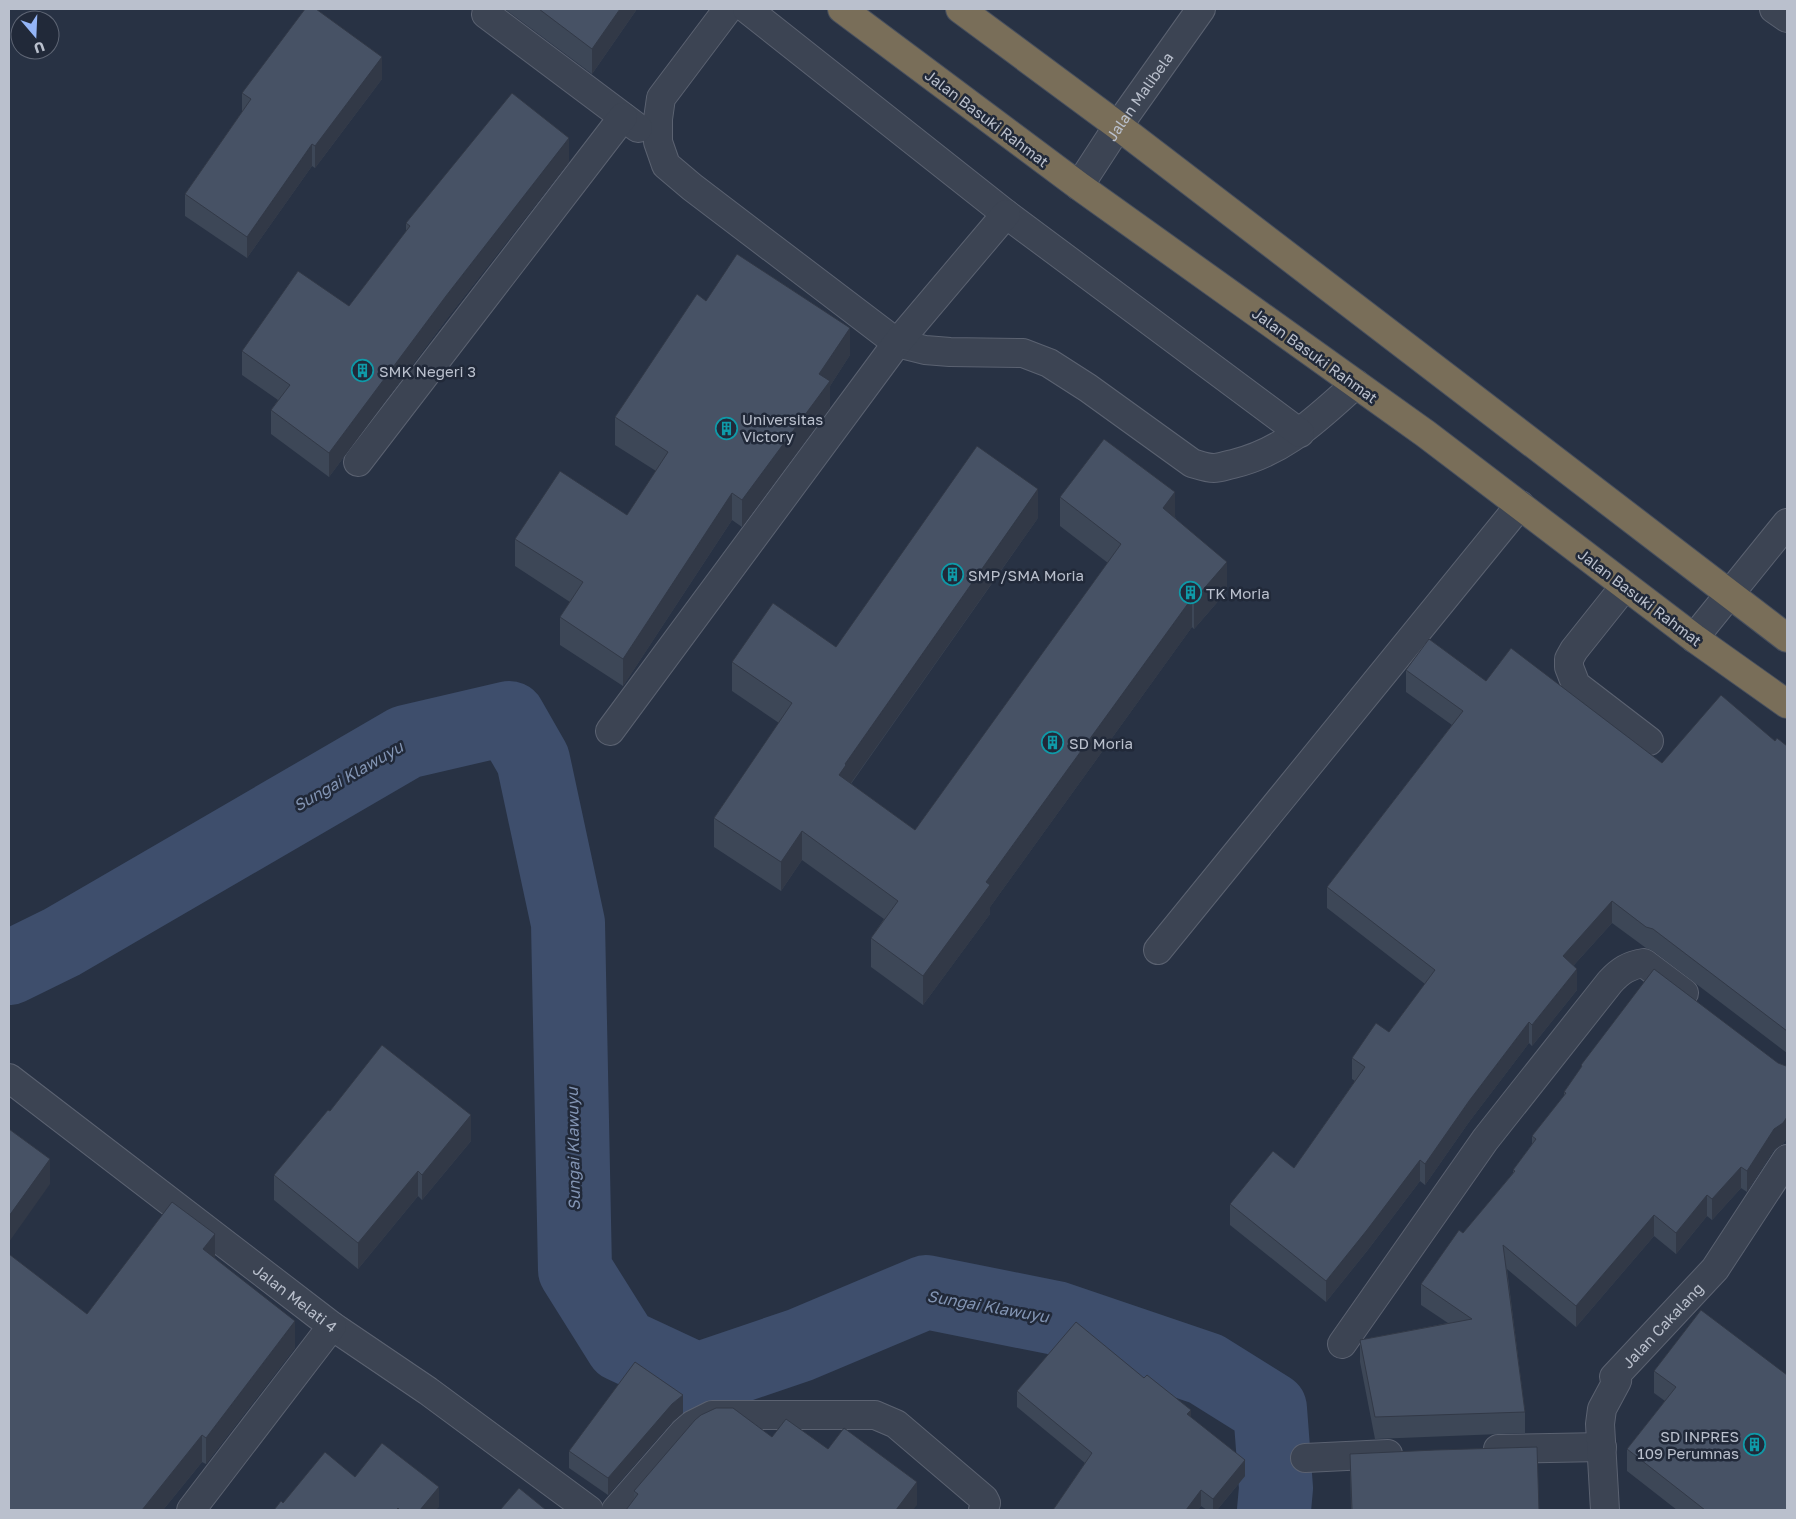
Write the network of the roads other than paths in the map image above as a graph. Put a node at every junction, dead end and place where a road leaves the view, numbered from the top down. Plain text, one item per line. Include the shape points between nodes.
1 (728, 9) edge
2 (747, 9) edge
3 (842, 9) edge
4 (960, 9) edge
5 (1201, 9) edge
6 (1774, 9) edge
7 (486, 14) dead end
8 (1787, 18) edge
9 (623, 116) junction
10 (1118, 126) junction
11 (658, 142) junction
12 (1079, 186) junction
13 (1006, 214) junction
14 (896, 343) junction
15 (1356, 384) junction
16 (1300, 434) junction
17 (358, 462) dead end
18 (1520, 505) junction
19 (1787, 523) edge
20 (1625, 586) junction
21 (1730, 594) junction
22 (1694, 638) junction
23 (1787, 638) edge
24 (1787, 704) edge
25 (610, 731) dead end
26 (1649, 741) dead end
27 (1158, 950) dead end
28 (1700, 1006) edge
29 (9, 1078) edge
30 (1787, 1159) edge
31 (332, 1326) junction
32 (1342, 1344) dead end
33 (1602, 1446) junction
34 (1474, 1450) edge
35 (1414, 1452) edge
36 (1305, 1458) dead end
37 (191, 1510) edge
38 (589, 1510) edge
39 (616, 1510) edge
40 (983, 1510) edge
41 (1605, 1510) edge

1 - 11 street via 662,98
2 - 13 street
3 - 12 highway, Jalan Basuki Rahmat
4 - 10 highway
5 - 10 street, Jalan Malibela
6 - 8 street
7 - 9 street
9 - 11 street
9 - 17 street
10 - 12 street, Jalan Malibela
10 - 21 highway
11 - 14 street via 666,165 692,187
12 - 15 highway, Jalan Basuki Rahmat
13 - 14 street
13 - 16 street
14 - 16 street via 933,350 1023,353 1050,363 1192,463 1205,467 1216,468 1246,460
14 - 25 street
15 - 16 street
15 - 18 highway, Jalan Basuki Rahmat
18 - 20 highway, Jalan Basuki Rahmat
18 - 27 street
19 - 21 street
20 - 22 highway, Jalan Basuki Rahmat
20 - 26 street via 1574,650 1569,667 1576,685
21 - 22 street
21 - 23 highway
22 - 24 highway, Jalan Basuki Rahmat
28 - 32 street via 1644,963 1633,964 1615,976 1485,1140
29 - 31 street, Jalan Melati 4
30 - 33 street, Jalan Cakalang via 1715,1268 1614,1377 1617,1381 1602,1409
31 - 37 street
31 - 38 street, Jalan Melati 4
33 - 34 street
33 - 41 street, Jalan Cakalang
35 - 36 street
39 - 40 street via 679,1437 692,1425 712,1415 875,1415 896,1424 984,1499

